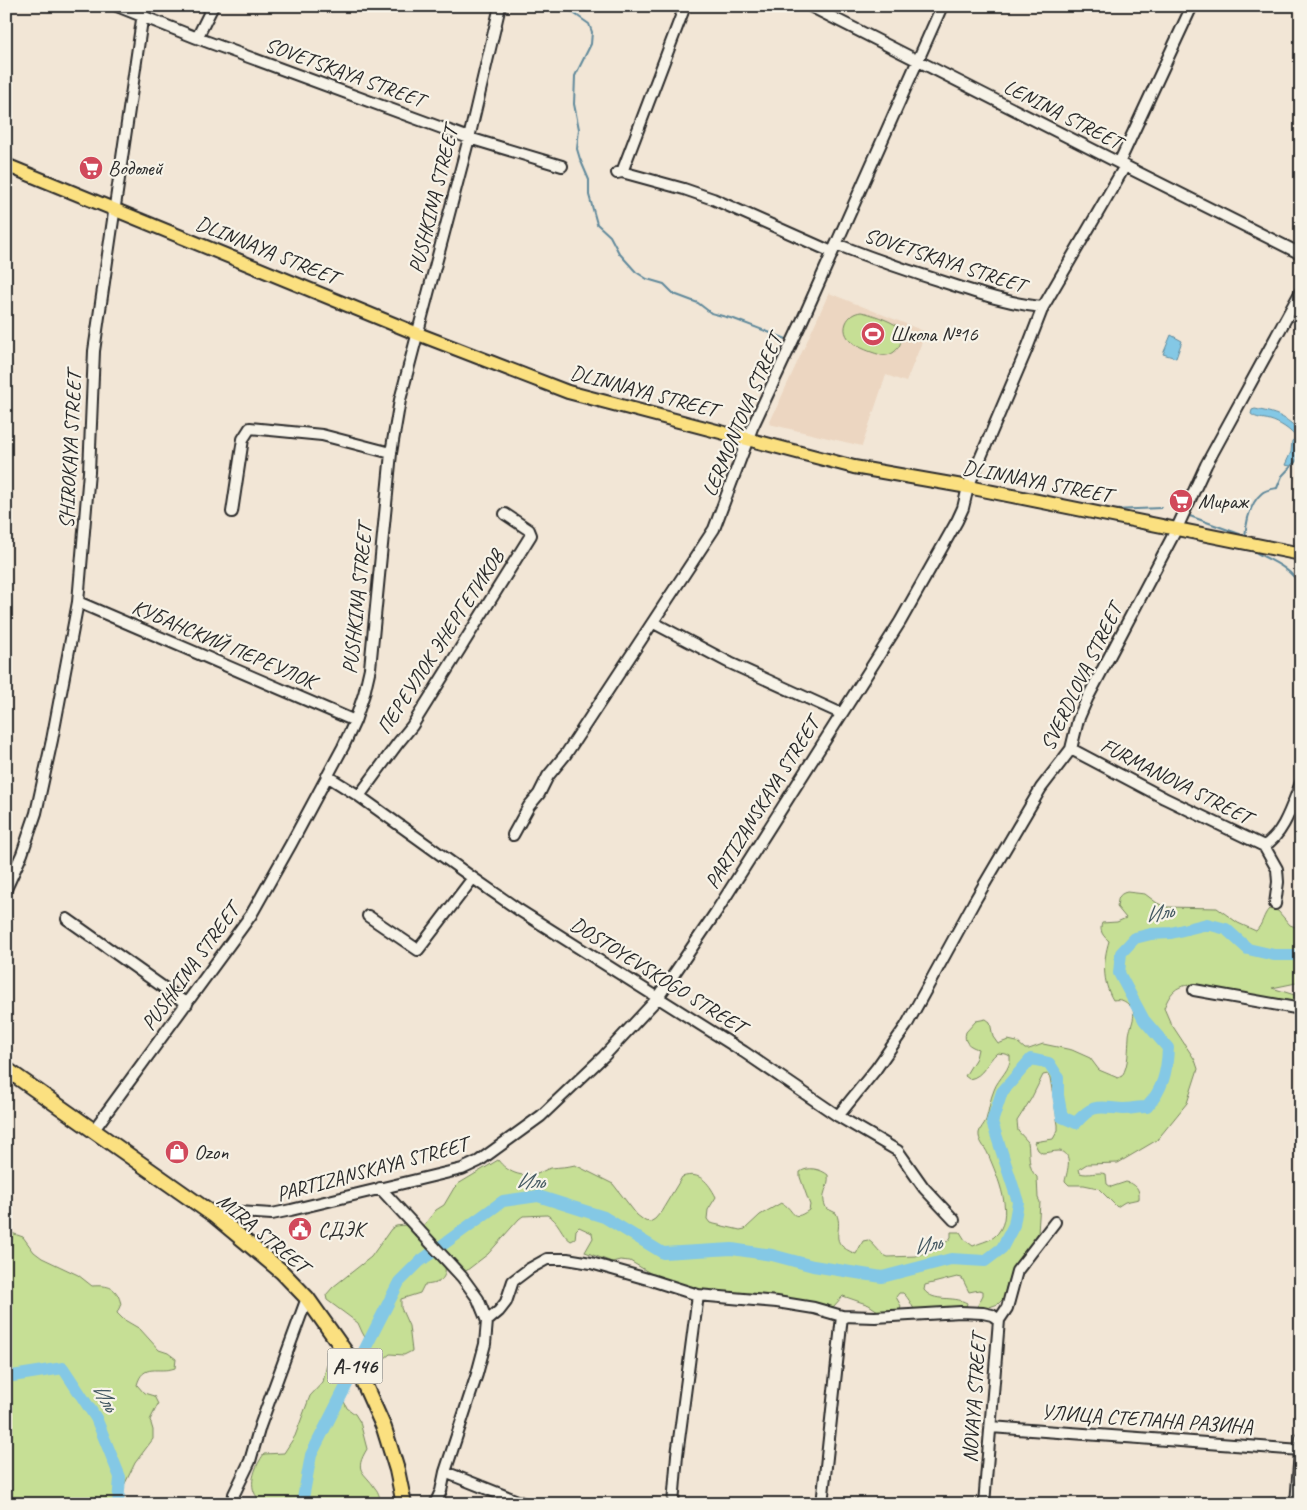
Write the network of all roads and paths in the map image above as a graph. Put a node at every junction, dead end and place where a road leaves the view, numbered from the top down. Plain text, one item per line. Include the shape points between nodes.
1 (117, 6) edge
2 (214, 6) edge
3 (500, 6) edge
4 (685, 6) edge
5 (810, 6) edge
6 (942, 6) edge
7 (1192, 6) edge
8 (143, 11) edge
9 (197, 38) junction
10 (918, 61) junction
11 (469, 138) junction
12 (6, 165) edge
13 (1122, 165) junction
14 (562, 166) dead end
15 (114, 209) junction
16 (834, 248) junction
17 (1301, 254) edge
18 (1301, 291) edge
19 (1043, 307) junction
20 (418, 334) junction
21 (748, 440) junction
22 (391, 453) junction
23 (968, 487) junction
24 (232, 512) dead end
25 (505, 514) dead end
26 (1177, 528) junction
27 (1301, 554) edge
28 (78, 602) junction
29 (654, 623) junction
30 (840, 713) junction
31 (355, 721) junction
32 (1071, 749) junction
33 (327, 776) junction
34 (1301, 783) edge
35 (359, 796) junction
36 (512, 836) dead end
37 (1264, 846) junction
38 (473, 878) junction
39 (6, 889) edge
40 (1275, 904) dead end
41 (368, 916) dead end
42 (67, 919) dead end
43 (1194, 990) dead end
44 (657, 998) junction
45 (187, 1004) junction
46 (1301, 1009) edge
47 (7, 1072) edge
48 (838, 1116) junction
49 (94, 1130) junction
50 (380, 1188) junction
51 (215, 1216) junction
52 (954, 1220) dead end
53 (1054, 1222) dead end
54 (698, 1295) junction
55 (307, 1298) junction
56 (842, 1316) junction
57 (998, 1320) junction
58 (487, 1321) junction
59 (991, 1427) junction
60 (1301, 1438) edge
61 (1300, 1450) edge
62 (446, 1472) junction
63 (405, 1503) edge
64 (233, 1504) edge
65 (435, 1504) edge
66 (525, 1504) edge
67 (673, 1504) edge
68 (822, 1504) edge
69 (984, 1504) edge
70 (1296, 1504) edge

1 - 8 street, SOVETSKAYA STREET
2 - 9 street
3 - 11 street, PUSHKINA STREET
4 - 16 street, SOVETSKAYA STREET via 620,173 684,189
5 - 10 street, LENINA STREET
6 - 10 street, LERMONTOVA STREET
7 - 13 street, PARTIZANSKAYA STREET
8 - 9 street, SOVETSKAYA STREET
8 - 15 street, SHIROKAYA STREET
9 - 11 street, SOVETSKAYA STREET
10 - 13 street, LENINA STREET
10 - 16 street, LERMONTOVA STREET
11 - 14 street, SOVETSKAYA STREET
11 - 20 street, PUSHKINA STREET
12 - 15 main road, DLINNAYA STREET
13 - 17 street, LENINA STREET
13 - 19 street, PARTIZANSKAYA STREET
15 - 20 main road, DLINNAYA STREET
15 - 28 street, SHIROKAYA STREET via 94,351 90,472
16 - 19 street, SOVETSKAYA STREET via 984,296 1022,306
16 - 21 street, LERMONTOVA STREET
18 - 26 street, SVERDLOVA STREET via 1206,465
19 - 23 street, PARTIZANSKAYA STREET
20 - 21 main road, DLINNAYA STREET via 568,392
20 - 22 street, PUSHKINA STREET via 400,400
21 - 23 main road, DLINNAYA STREET via 854,467
21 - 29 street, LERMONTOVA STREET via 714,530
22 - 24 street via 322,434 250,428 243,439
22 - 31 street, PUSHKINA STREET via 370,668
23 - 26 main road, DLINNAYA STREET
23 - 30 street, PARTIZANSKAYA STREET via 963,508 932,566 900,622
25 - 35 street, ПЕРЕУЛОК ЭНЕРГЕТИКОВ via 529,530 531,535 412,726
26 - 27 main road, DLINNAYA STREET
26 - 32 street, SVERDLOVA STREET via 1087,699
28 - 31 street, КУБАНСКИЙ ПЕРЕУЛОК
28 - 39 street, SHIROKAYA STREET via 36,813
29 - 30 street via 730,663
29 - 36 street, LERMONTOVA STREET via 548,776
30 - 44 street, PARTIZANSKAYA STREET via 716,912
31 - 33 street, PUSHKINA STREET
32 - 37 street, FURMANOVA STREET
32 - 48 street, SVERDLOVA STREET via 1036,796 906,1026
33 - 35 street, DOSTOYEVSKOGO STREET
33 - 45 street, PUSHKINA STREET via 251,915
34 - 37 street via 1282,826 1272,841
35 - 38 street, DOSTOYEVSKOGO STREET
37 - 40 street via 1277,869
38 - 41 street via 418,950
38 - 44 street, DOSTOYEVSKOGO STREET
42 - 45 street
43 - 46 street
44 - 48 street, DOSTOYEVSKOGO STREET
44 - 50 street, PARTIZANSKAYA STREET via 604,1056 541,1116 479,1161 462,1169
45 - 49 street, PUSHKINA STREET
47 - 49 highway, MIRA STREET / А-146
48 - 52 street, DOSTOYEVSKOGO STREET via 898,1151 924,1188
49 - 51 highway, MIRA STREET / А-146
50 - 51 street, PARTIZANSKAYA STREET via 272,1214 239,1212
50 - 58 street via 462,1277 478,1299
51 - 55 highway, MIRA STREET / А-146 via 281,1271
53 - 57 street, NOVAYA STREET via 1018,1271 1007,1308
54 - 56 street via 777,1302
54 - 58 street via 591,1264 547,1259 513,1281 506,1302
54 - 67 street
55 - 63 highway, MIRA STREET / А-146 via 358,1370 384,1428
55 - 64 street
56 - 57 street via 962,1312 983,1313
56 - 68 street
57 - 59 street, NOVAYA STREET
58 - 62 street via 477,1374
59 - 61 street, УЛИЦА СТЕПАНА РАЗИНА
59 - 69 street, NOVAYA STREET
60 - 61 street
61 - 70 street
62 - 65 street
62 - 66 street

